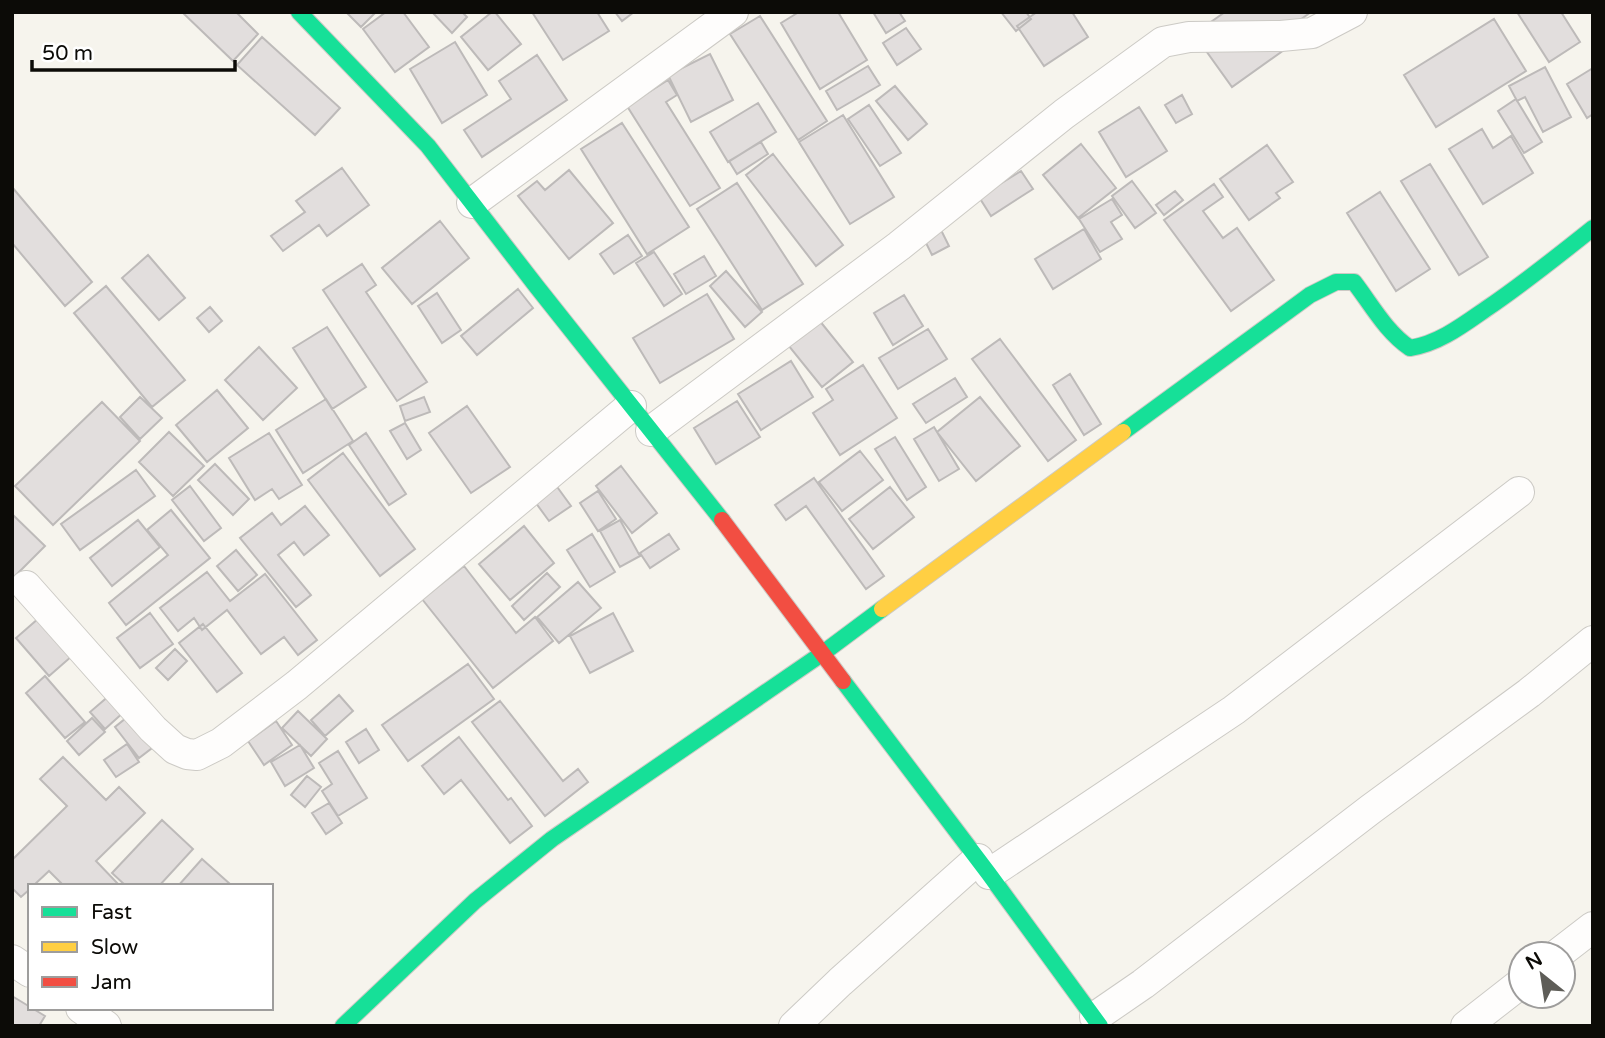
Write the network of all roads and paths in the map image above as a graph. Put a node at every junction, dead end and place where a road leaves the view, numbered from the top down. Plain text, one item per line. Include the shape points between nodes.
1 (299, 12) edge
2 (733, 12) edge
3 (1352, 12) edge
4 (472, 202) junction
5 (1593, 228) edge
6 (631, 406) junction
7 (651, 431) junction
8 (1519, 492) dead end
9 (26, 586) dead end
10 (1593, 641) edge
11 (823, 653) junction
12 (984, 866) junction
13 (1593, 927) edge
14 (1576, 940) edge
15 (12, 960) edge
16 (28, 971) edge
17 (1507, 994) edge
18 (84, 1010) edge
19 (1098, 1022) edge
20 (106, 1026) edge
21 (343, 1026) edge
22 (794, 1026) edge
23 (1466, 1026) edge

1 - 4 street via 428,146
2 - 4 street
3 - 7 street via 1312,33 1163,42
4 - 6 street
5 - 11 street via 1465,325 1423,348 1409,347 1397,337 1354,282 1325,287
6 - 7 street
6 - 9 street via 298,685 221,743 197,755 175,749 153,729
7 - 11 street
8 - 12 street via 1234,710
10 - 19 street
11 - 12 street
11 - 21 street via 552,839 475,901
12 - 19 street
12 - 22 street via 840,982
13 - 14 street
15 - 16 street
17 - 23 street
18 - 20 street

